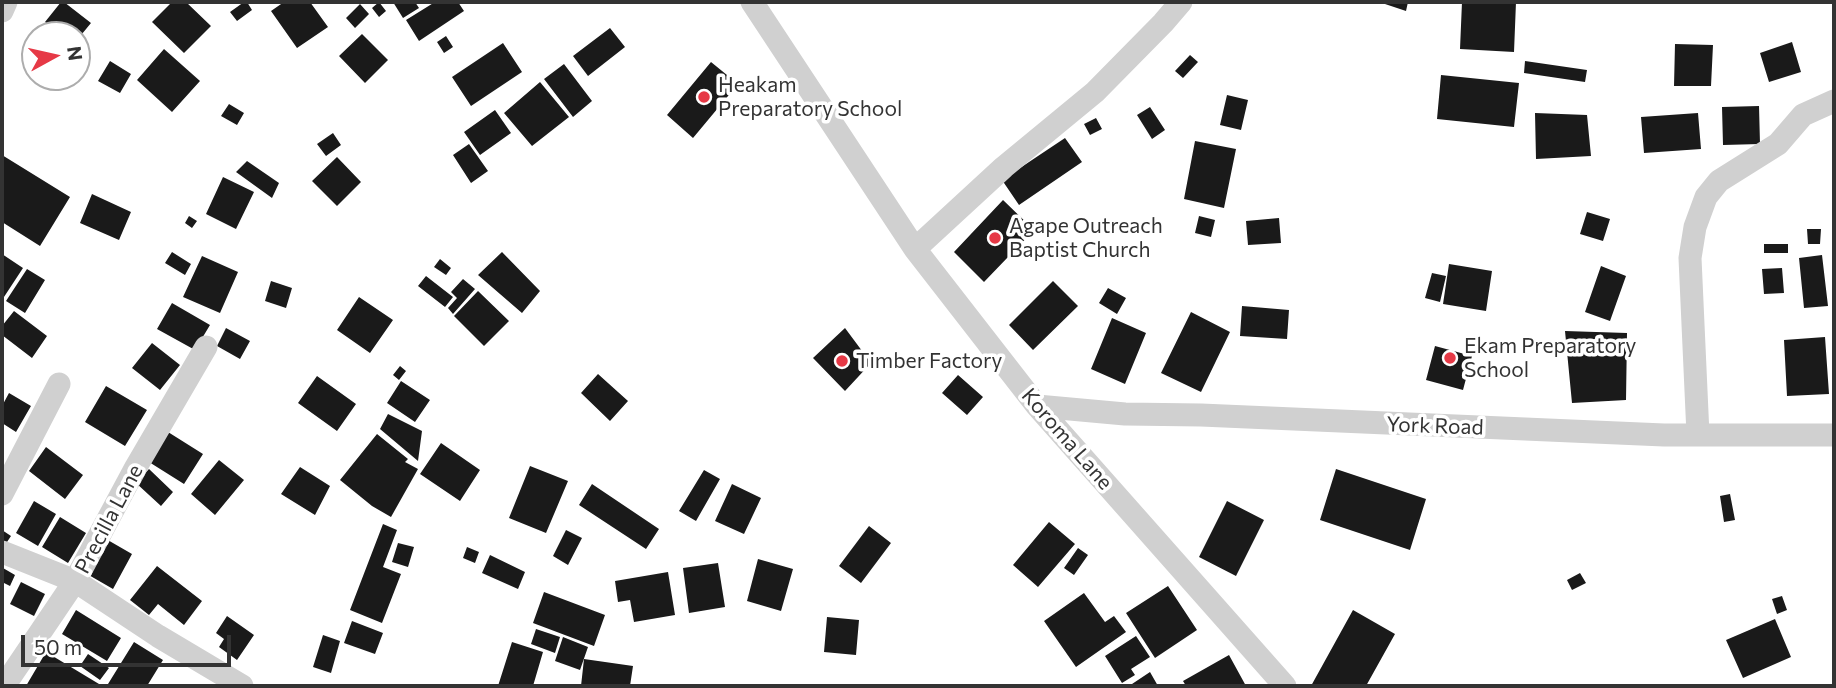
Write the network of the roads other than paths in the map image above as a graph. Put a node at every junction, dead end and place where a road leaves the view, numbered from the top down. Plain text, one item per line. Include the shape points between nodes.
1 (6, 2) edge
2 (752, 2) edge
3 (1181, 2) edge
4 (2, 11) edge
5 (1834, 101) edge
6 (915, 249) junction
7 (206, 347) dead end
8 (59, 384) dead end
9 (1037, 406) junction
10 (1698, 435) junction
11 (1834, 435) edge
12 (2, 494) edge
13 (2, 552) edge
14 (75, 581) junction
15 (4, 686) edge
16 (242, 686) edge
17 (1285, 686) edge

1 - 4 street
2 - 6 street, Koroma Lane
3 - 6 street via 1095,92
5 - 10 street via 1803,115 1778,144 1719,181 1706,197 1690,258
6 - 9 street, Koroma Lane
7 - 14 street, Precilla Lane
8 - 12 street
9 - 10 street, York Road via 1125,414
9 - 17 street, Koroma Lane
10 - 11 street, York Road
13 - 14 street
14 - 15 street, Precilla Lane
14 - 16 street

